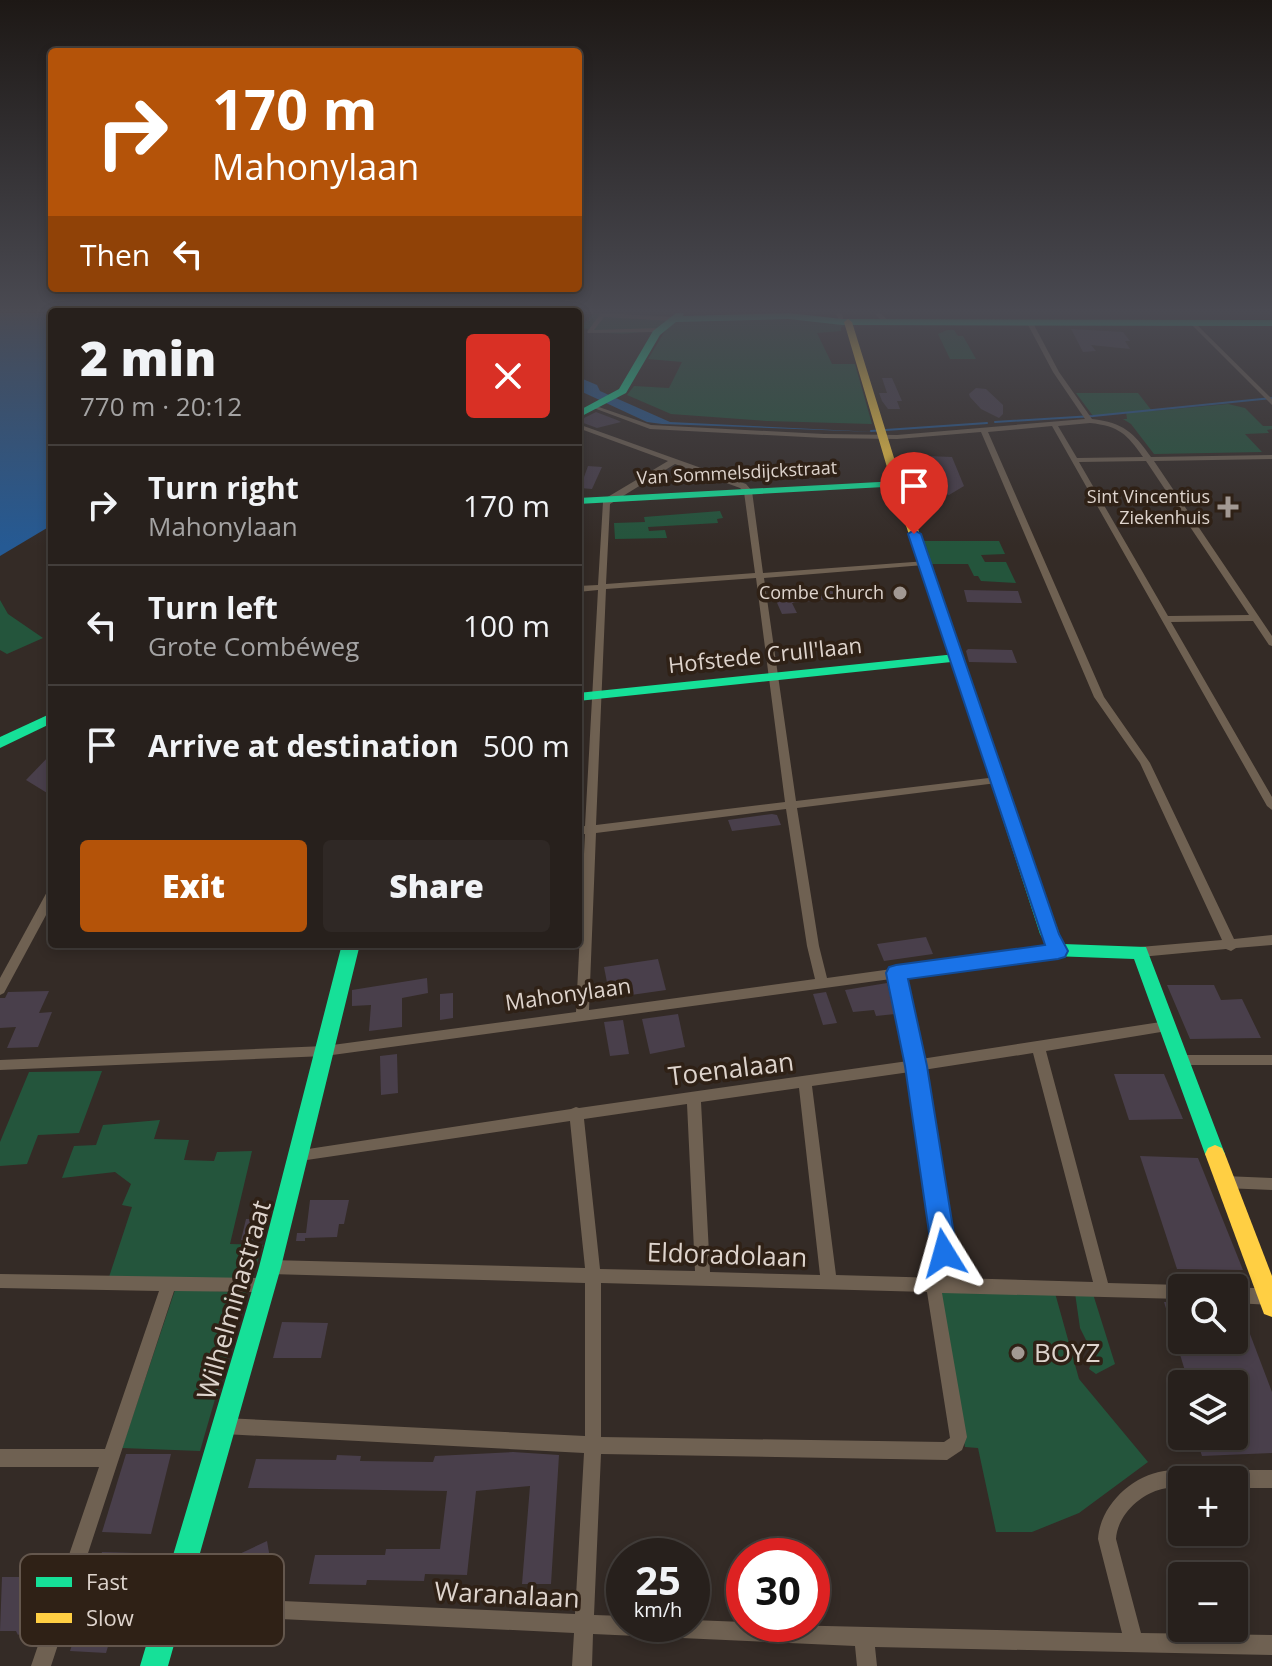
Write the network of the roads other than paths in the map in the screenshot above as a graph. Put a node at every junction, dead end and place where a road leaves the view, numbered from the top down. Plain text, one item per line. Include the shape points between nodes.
1 (622, 391) edge
2 (867, 391) edge
3 (1068, 391) edge
4 (598, 405) junction
5 (582, 413) edge
6 (1087, 418) junction
7 (1054, 424) junction
8 (582, 427) edge
9 (983, 429) junction
10 (881, 433) junction
11 (1272, 457) edge
12 (1148, 458) junction
13 (1074, 460) junction
14 (674, 461) junction
15 (898, 484) junction
16 (748, 491) junction
17 (609, 500) junction
18 (582, 501) edge
19 (924, 563) junction
20 (759, 575) junction
21 (604, 587) junction
22 (582, 589) edge
23 (1255, 618) junction
24 (1165, 619) junction
25 (1272, 643) edge
26 (956, 658) junction
27 (774, 675) junction
28 (597, 695) junction
29 (582, 697) edge
30 (48, 719) edge
31 (32, 727) junction
32 (48, 731) edge
33 (0, 743) edge
34 (997, 780) junction
35 (791, 805) junction
36 (1272, 806) edge
37 (584, 831) edge
38 (48, 900) edge
39 (1272, 940) edge
40 (1231, 946) junction
41 (350, 948) edge
42 (1058, 951) junction
43 (1140, 952) junction
44 (896, 973) junction
45 (822, 981) junction
46 (0, 990) edge
47 (582, 1014) junction
48 (1167, 1026) junction
49 (1038, 1047) junction
50 (325, 1051) junction
51 (1179, 1060) junction
52 (1272, 1060) edge
53 (0, 1065) edge
54 (916, 1066) junction
55 (805, 1084) junction
56 (694, 1098) junction
57 (576, 1113) junction
58 (300, 1155) junction
59 (1224, 1182) junction
60 (1272, 1184) edge
61 (270, 1267) junction
62 (593, 1276) junction
63 (703, 1277) junction
64 (0, 1281) edge
65 (829, 1282) junction
66 (169, 1284) junction
67 (941, 1284) junction
68 (264, 1285) junction
69 (1102, 1288) junction
70 (1168, 1291) edge
71 (1248, 1297) edge
72 (1271, 1300) edge
73 (223, 1426) junction
74 (593, 1445) junction
75 (0, 1458) edge
76 (110, 1458) junction
77 (1272, 1479) edge
78 (78, 1554) edge
79 (185, 1554) edge
80 (284, 1611) edge
81 (584, 1625) junction
82 (864, 1637) junction
83 (1134, 1641) junction
84 (1272, 1645) edge
85 (48, 1646) edge
86 (159, 1646) edge
87 (41, 1666) edge
88 (154, 1666) edge
89 (582, 1666) edge
90 (867, 1666) edge

1 - 4 street
2 - 10 street
3 - 6 street
4 - 5 street
4 - 10 street via 650,427
6 - 7 street
6 - 12 street via 1128,430
7 - 9 street
7 - 13 street
8 - 14 street
9 - 10 street
9 - 40 street via 1099,697 1145,763
10 - 15 street
11 - 12 street
12 - 13 street
12 - 23 street
13 - 24 street
14 - 16 street
14 - 17 street
15 - 16 street, Van Sommelsdijckstraat
15 - 19 street
16 - 17 street, Van Sommelsdijckstraat
16 - 20 street
17 - 18 street, Van Sommelsdijckstraat
17 - 21 street
19 - 20 street
19 - 26 street
20 - 21 street
20 - 27 street
21 - 22 street
21 - 28 street
23 - 24 street
23 - 25 street
24 - 36 street
26 - 27 street, Hofstede Crull'laan
26 - 34 street
27 - 28 street, Hofstede Crull'laan
27 - 35 street
28 - 29 street, Hofstede Crull'laan
28 - 37 street
30 - 31 street
31 - 32 street
31 - 33 street
34 - 35 street
34 - 42 street
35 - 37 street
35 - 45 street
37 - 47 street
38 - 46 street
39 - 40 street
40 - 43 street
41 - 50 street, Wilhelminastraat
42 - 43 street, Mahonylaan
42 - 44 street, Mahonylaan
43 - 48 street
44 - 45 street, Mahonylaan
44 - 54 street
45 - 47 street, Mahonylaan
47 - 50 street, Mahonylaan
48 - 49 street, Toenalaan
48 - 51 street
49 - 54 street, Toenalaan
49 - 69 street
50 - 53 street, Mahonylaan
50 - 58 street, Wilhelminastraat
51 - 52 street
51 - 59 street
54 - 55 street, Toenalaan
54 - 67 street
55 - 56 street, Toenalaan
55 - 65 street
56 - 57 street, Toenalaan
56 - 63 street
57 - 58 street, Toenalaan
57 - 62 street
58 - 61 street, Wilhelminastraat
59 - 60 street
59 - 72 street
61 - 62 street, Eldoradolaan
61 - 68 street, Wilhelminastraat
62 - 63 street, Eldoradolaan
62 - 74 street
63 - 65 street, Eldoradolaan
64 - 66 street
65 - 67 street, Eldoradolaan
66 - 68 street
66 - 76 street
67 - 69 street, Eldoradolaan
67 - 74 street via 959,1437 952,1449
68 - 73 street, Wilhelminastraat
69 - 70 street, Eldoradolaan
71 - 72 street
73 - 74 street
73 - 79 street, Wilhelminastraat
74 - 81 street
75 - 76 street
76 - 78 street
77 - 83 street via 1165,1479 1150,1483 1116,1512 1107,1526 1107,1539
80 - 81 street, Waranalaan
81 - 82 street, Waranalaan
81 - 89 street
82 - 83 street, Waranalaan
82 - 90 street
83 - 84 street, Waranalaan
85 - 87 street
86 - 88 street, Wilhelminastraat

